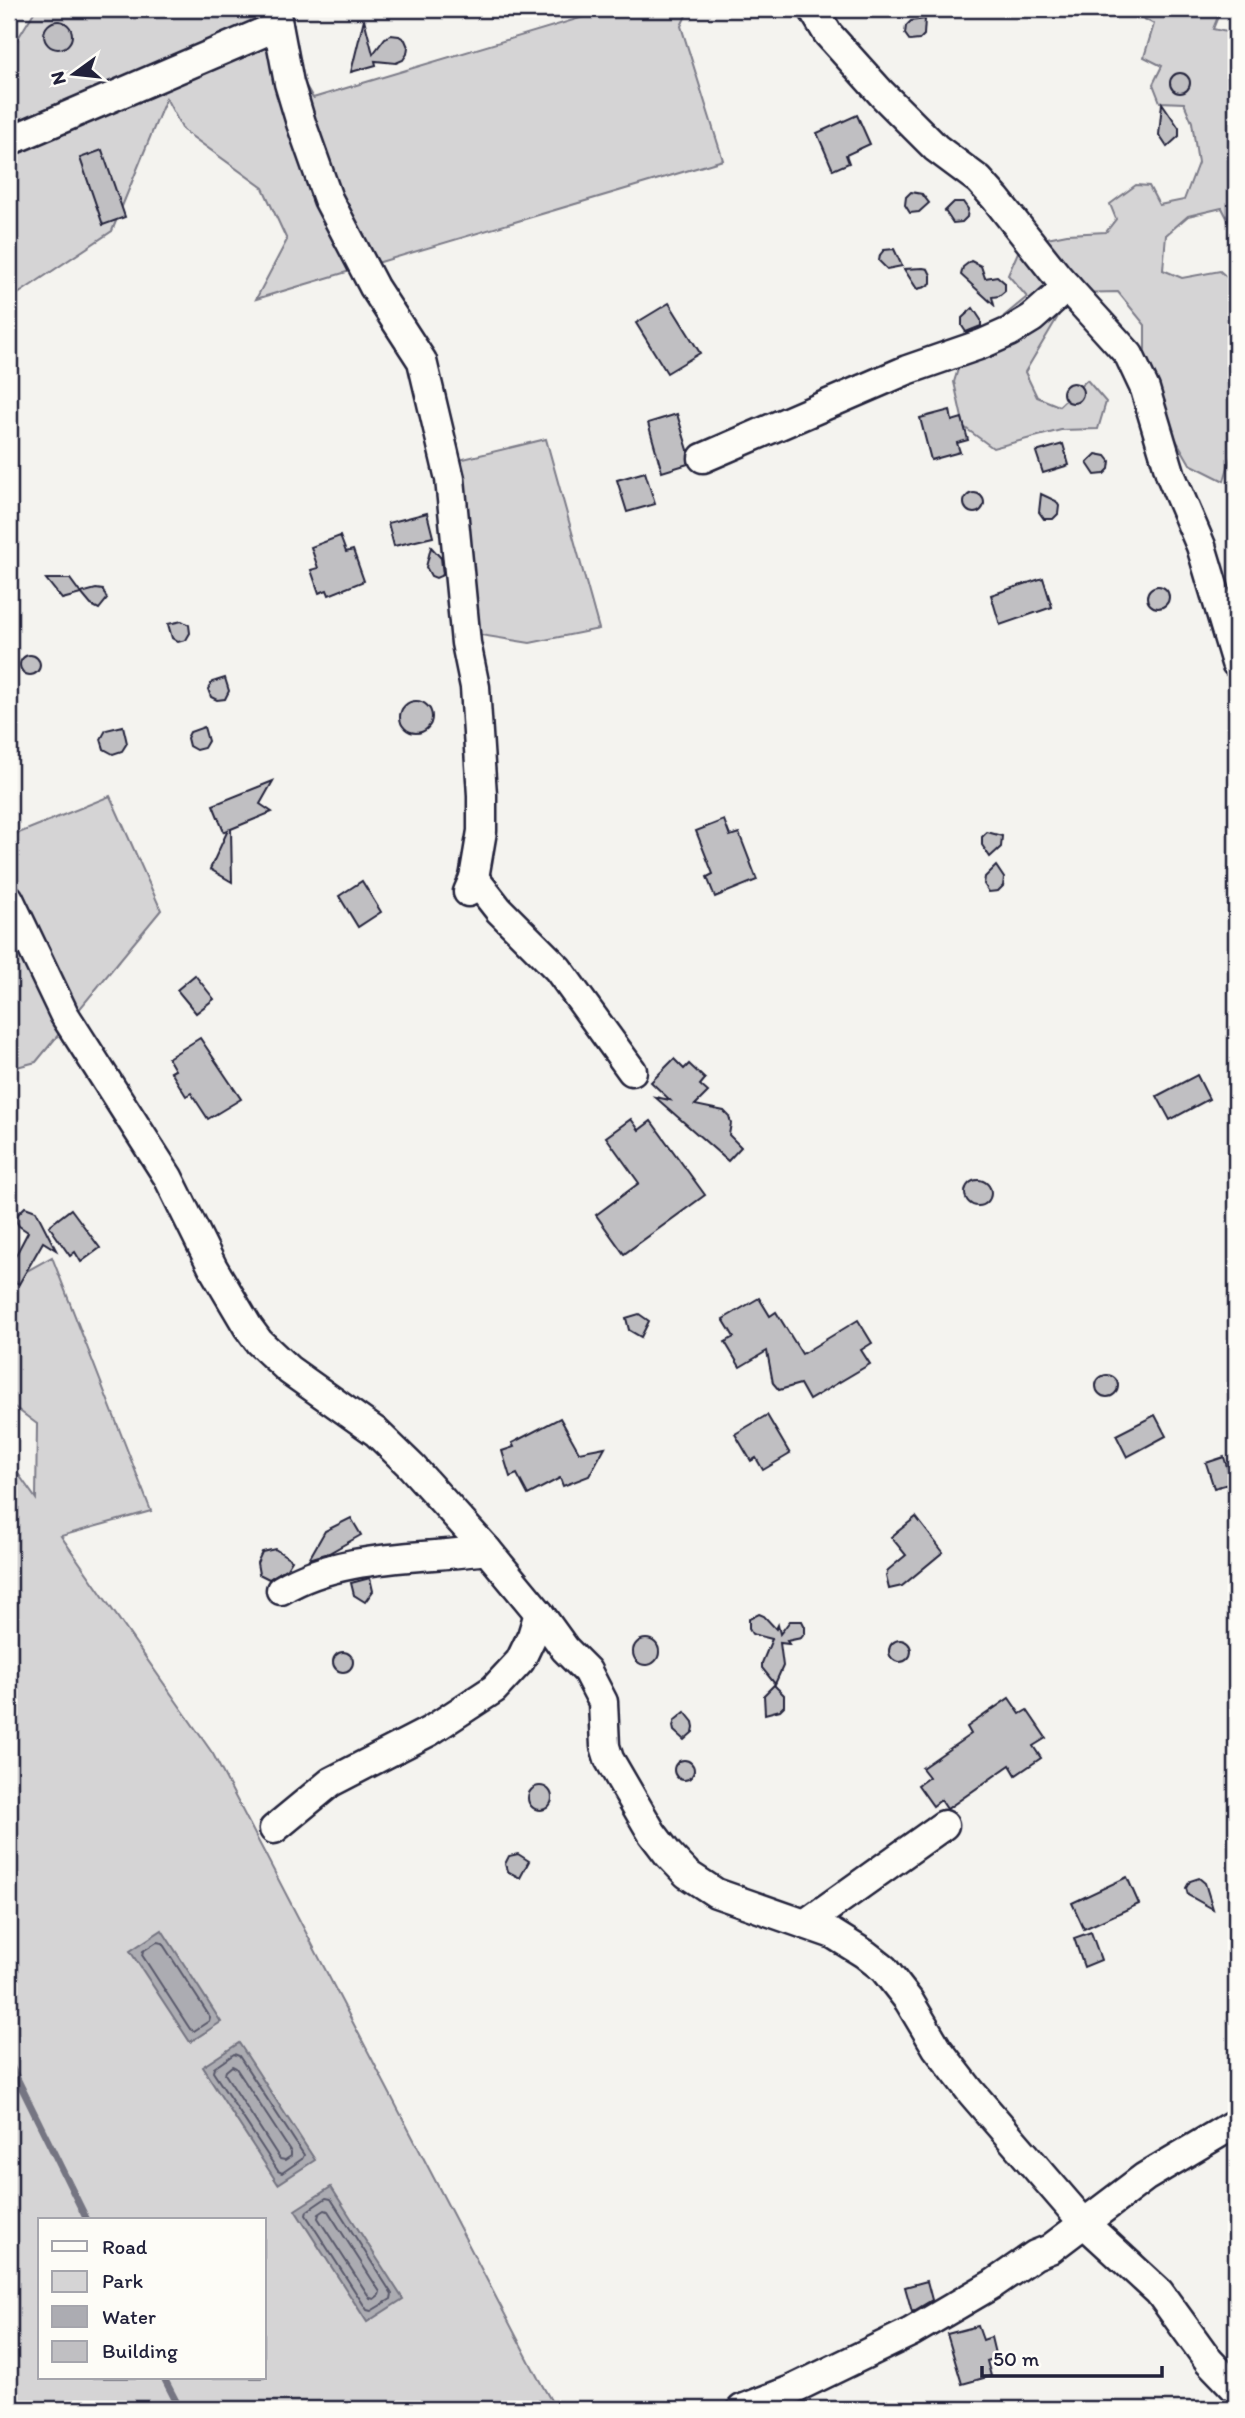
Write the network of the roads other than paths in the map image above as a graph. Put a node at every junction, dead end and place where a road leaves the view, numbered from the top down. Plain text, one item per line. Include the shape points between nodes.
1 (813, 9) edge
2 (277, 17) edge
3 (9, 141) edge
4 (1067, 287) junction
5 (703, 458) dead end
6 (1236, 663) edge
7 (9, 899) edge
8 (632, 1071) dead end
9 (487, 1550) junction
10 (281, 1590) dead end
11 (539, 1613) junction
12 (565, 1649) junction
13 (520, 1661) junction
14 (944, 1825) dead end
15 (274, 1829) dead end
16 (805, 1924) junction
17 (1236, 2123) edge
18 (1083, 2222) junction
19 (1236, 2389) edge
20 (742, 2409) edge

1 - 4 street via 828,34 882,94 936,148 979,180
2 - 3 street
2 - 8 street via 289,83 328,199 374,288 422,360 439,428 450,479 475,687 482,831 471,885 558,969
4 - 5 street via 1009,332 907,370
4 - 6 street via 1119,342 1138,371 1171,476 1208,568
7 - 9 street via 64,1014 168,1177 248,1327 289,1370 376,1433
9 - 10 street via 340,1566
9 - 11 street
11 - 12 street
11 - 13 street
12 - 13 street
12 - 16 street via 598,1690 609,1759 668,1854 687,1874 716,1893
13 - 15 street via 481,1699 392,1753 331,1782
14 - 16 street
16 - 18 street via 833,1934 884,1969 949,2066
17 - 18 street via 1166,2163
18 - 19 street via 1159,2292 1209,2361
18 - 20 street via 1050,2249 911,2332

